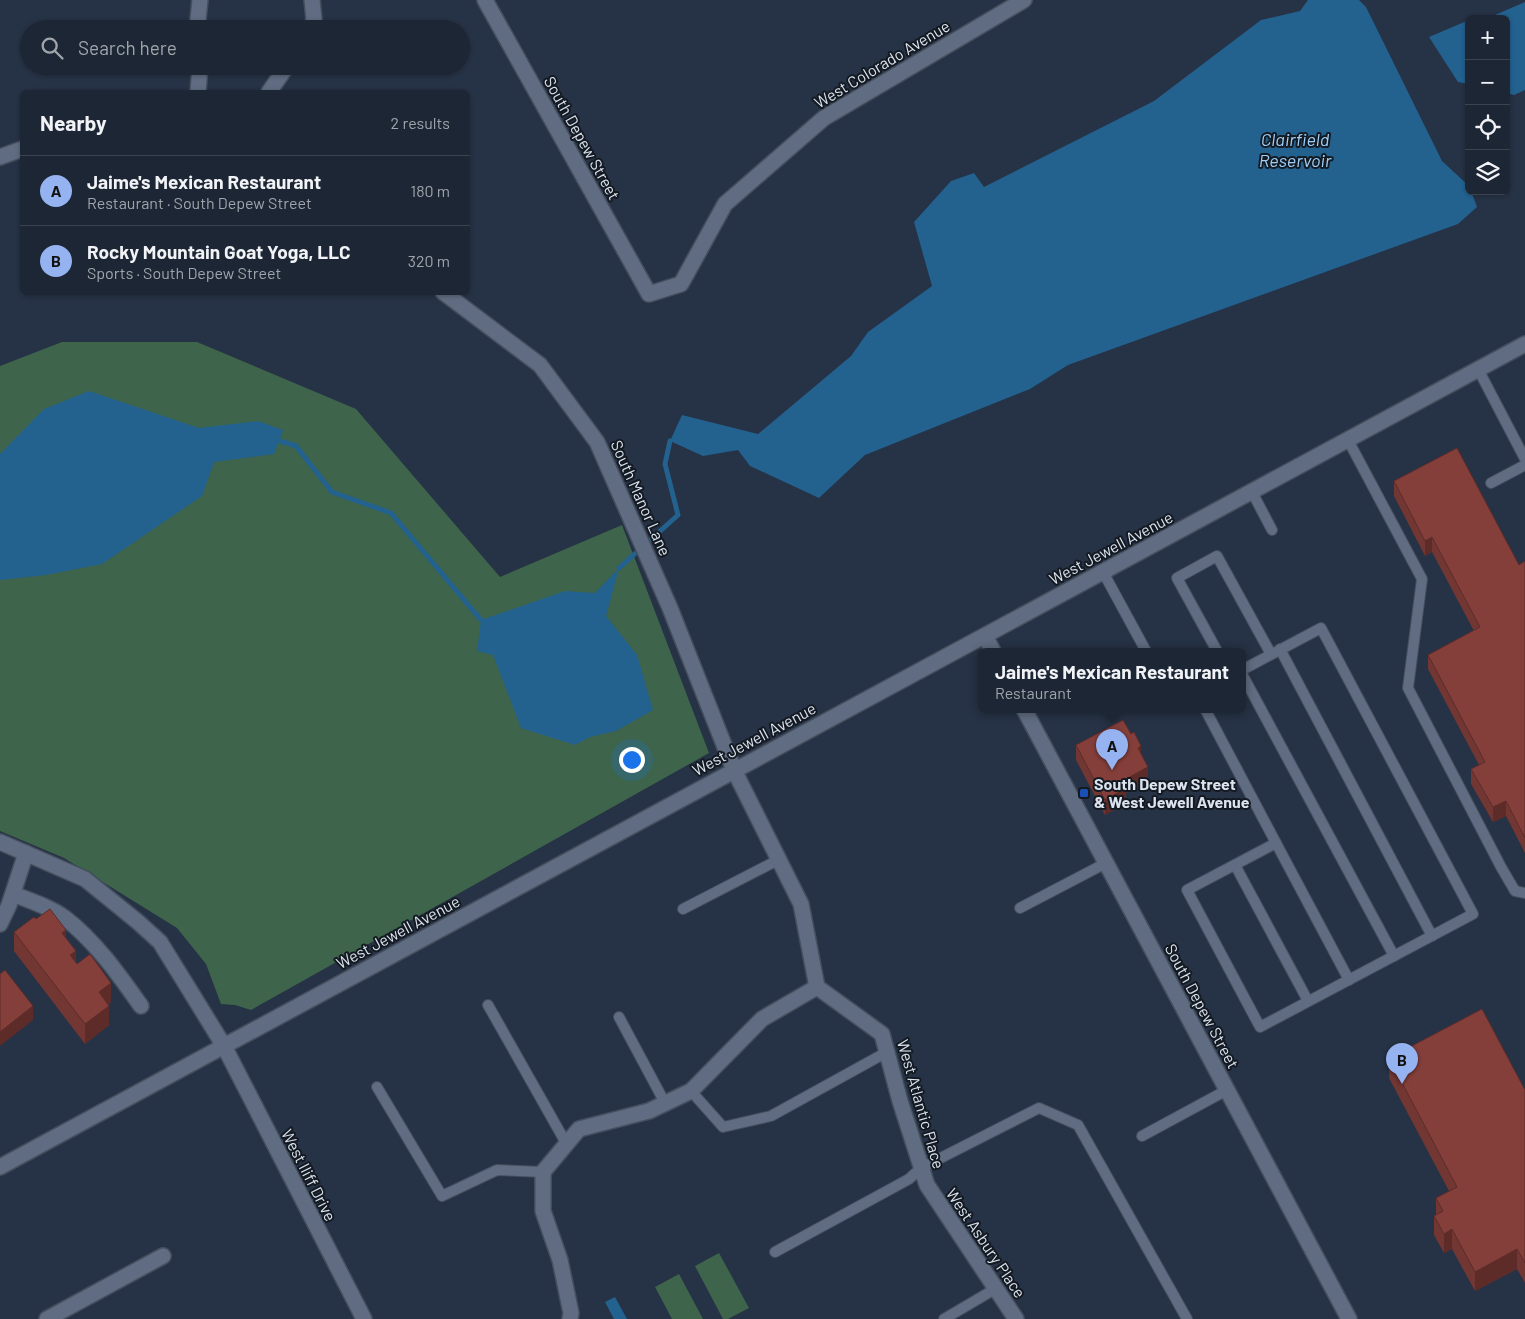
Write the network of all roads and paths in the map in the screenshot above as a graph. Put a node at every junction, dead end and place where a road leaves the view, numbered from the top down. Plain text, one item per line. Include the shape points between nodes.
1 (200, 0) edge
2 (312, 0) edge
3 (485, 0) edge
4 (1024, 0) edge
5 (198, 20) edge
6 (314, 20) edge
7 (199, 75) edge
8 (281, 75) edge
9 (198, 90) edge
10 (270, 90) edge
11 (20, 151) edge
12 (0, 157) edge
13 (648, 294) joint
14 (446, 295) edge
15 (1525, 344) edge
16 (1478, 369) junction
17 (1348, 440) junction
18 (1525, 459) edge
19 (1525, 465) edge
20 (1491, 483) dead end
21 (1252, 492) junction
22 (1272, 530) dead end
23 (1103, 572) junction
24 (985, 636) junction
25 (991, 648) edge
26 (1144, 648) edge
27 (1215, 648) edge
28 (1276, 652) junction
29 (1246, 668) edge
30 (1246, 681) edge
31 (1026, 713) edge
32 (1207, 713) edge
33 (734, 770) junction
34 (0, 842) edge
35 (1276, 843) junction
36 (26, 853) junction
37 (778, 860) junction
38 (1106, 863) junction
39 (1235, 865) junction
40 (1525, 893) edge
41 (13, 894) junction
42 (1020, 908) dead end
43 (683, 909) dead end
44 (0, 924) edge
45 (1432, 936) junction
46 (1394, 956) junction
47 (1349, 980) junction
48 (816, 987) junction
49 (1308, 1001) junction
50 (488, 1005) dead end
51 (141, 1006) dead end
52 (619, 1016) dead end
53 (224, 1046) junction
54 (887, 1052) junction
55 (377, 1087) dead end
56 (1227, 1090) junction
57 (691, 1091) junction
58 (665, 1103) junction
59 (1142, 1136) dead end
60 (566, 1143) junction
61 (0, 1167) edge
62 (921, 1168) junction
63 (543, 1172) junction
64 (926, 1185) joint
65 (775, 1252) dead end
66 (163, 1256) dead end
67 (995, 1289) junction
68 (47, 1319) edge
69 (364, 1319) edge
70 (570, 1319) edge
71 (944, 1319) edge
72 (1016, 1319) edge
73 (1187, 1319) edge
74 (1349, 1319) edge

1 - 5 street
2 - 6 street
3 - 13 street, South Depew Street
4 - 13 street, West Colorado Avenue via 824,118 725,204 681,284
7 - 9 street
8 - 10 street
11 - 12 street
14 - 33 street, South Manor Lane via 540,365 597,442 663,591
15 - 16 street, West Jewell Avenue
16 - 17 street, West Jewell Avenue
16 - 18 lane
17 - 21 street, West Jewell Avenue
17 - 40 lane via 1422,579 1408,688 1515,891
19 - 20 lane
21 - 22 lane
21 - 23 street, West Jewell Avenue
23 - 24 street, West Jewell Avenue
23 - 26 lane
24 - 25 street
24 - 33 street, West Jewell Avenue
27 - 28 lane via 1177,578 1217,556
28 - 29 lane
28 - 45 lane
28 - 45 lane via 1321,628 1473,914
30 - 46 lane
31 - 38 street, South Depew Street
32 - 35 lane
33 - 37 street, South Manor Lane
33 - 53 street, West Jewell Avenue
34 - 36 street, West Iliff Drive
35 - 39 lane
35 - 47 lane
36 - 41 street
36 - 53 street, West Iliff Drive via 85,879 146,928 160,942
37 - 43 lane
37 - 48 street, South Manor Lane via 800,904
38 - 42 lane
38 - 56 street, South Depew Street
39 - 49 lane
39 - 49 lane via 1187,890 1255,1018 1260,1027
41 - 44 street
41 - 51 street via 42,905 85,936
45 - 46 lane
46 - 47 lane
47 - 49 lane
48 - 54 street, West Atlantic Place via 882,1034
48 - 57 street via 762,1018
50 - 60 lane
52 - 58 lane
53 - 61 street, West Jewell Avenue
53 - 69 street, West Iliff Drive
54 - 57 lane via 771,1116 723,1127
54 - 62 street, West Atlantic Place
55 - 63 lane via 442,1196 497,1170
56 - 59 lane
56 - 74 street, South Depew Street
57 - 58 street
58 - 60 street via 649,1111 579,1128
60 - 63 street
62 - 64 street, West Atlantic Place
62 - 65 lane via 909,1179
62 - 73 lane via 1039,1108 1078,1126
63 - 70 street via 543,1211 560,1260
64 - 67 street, West Asbury Place
66 - 68 street
67 - 71 lane
67 - 72 street, West Asbury Place

